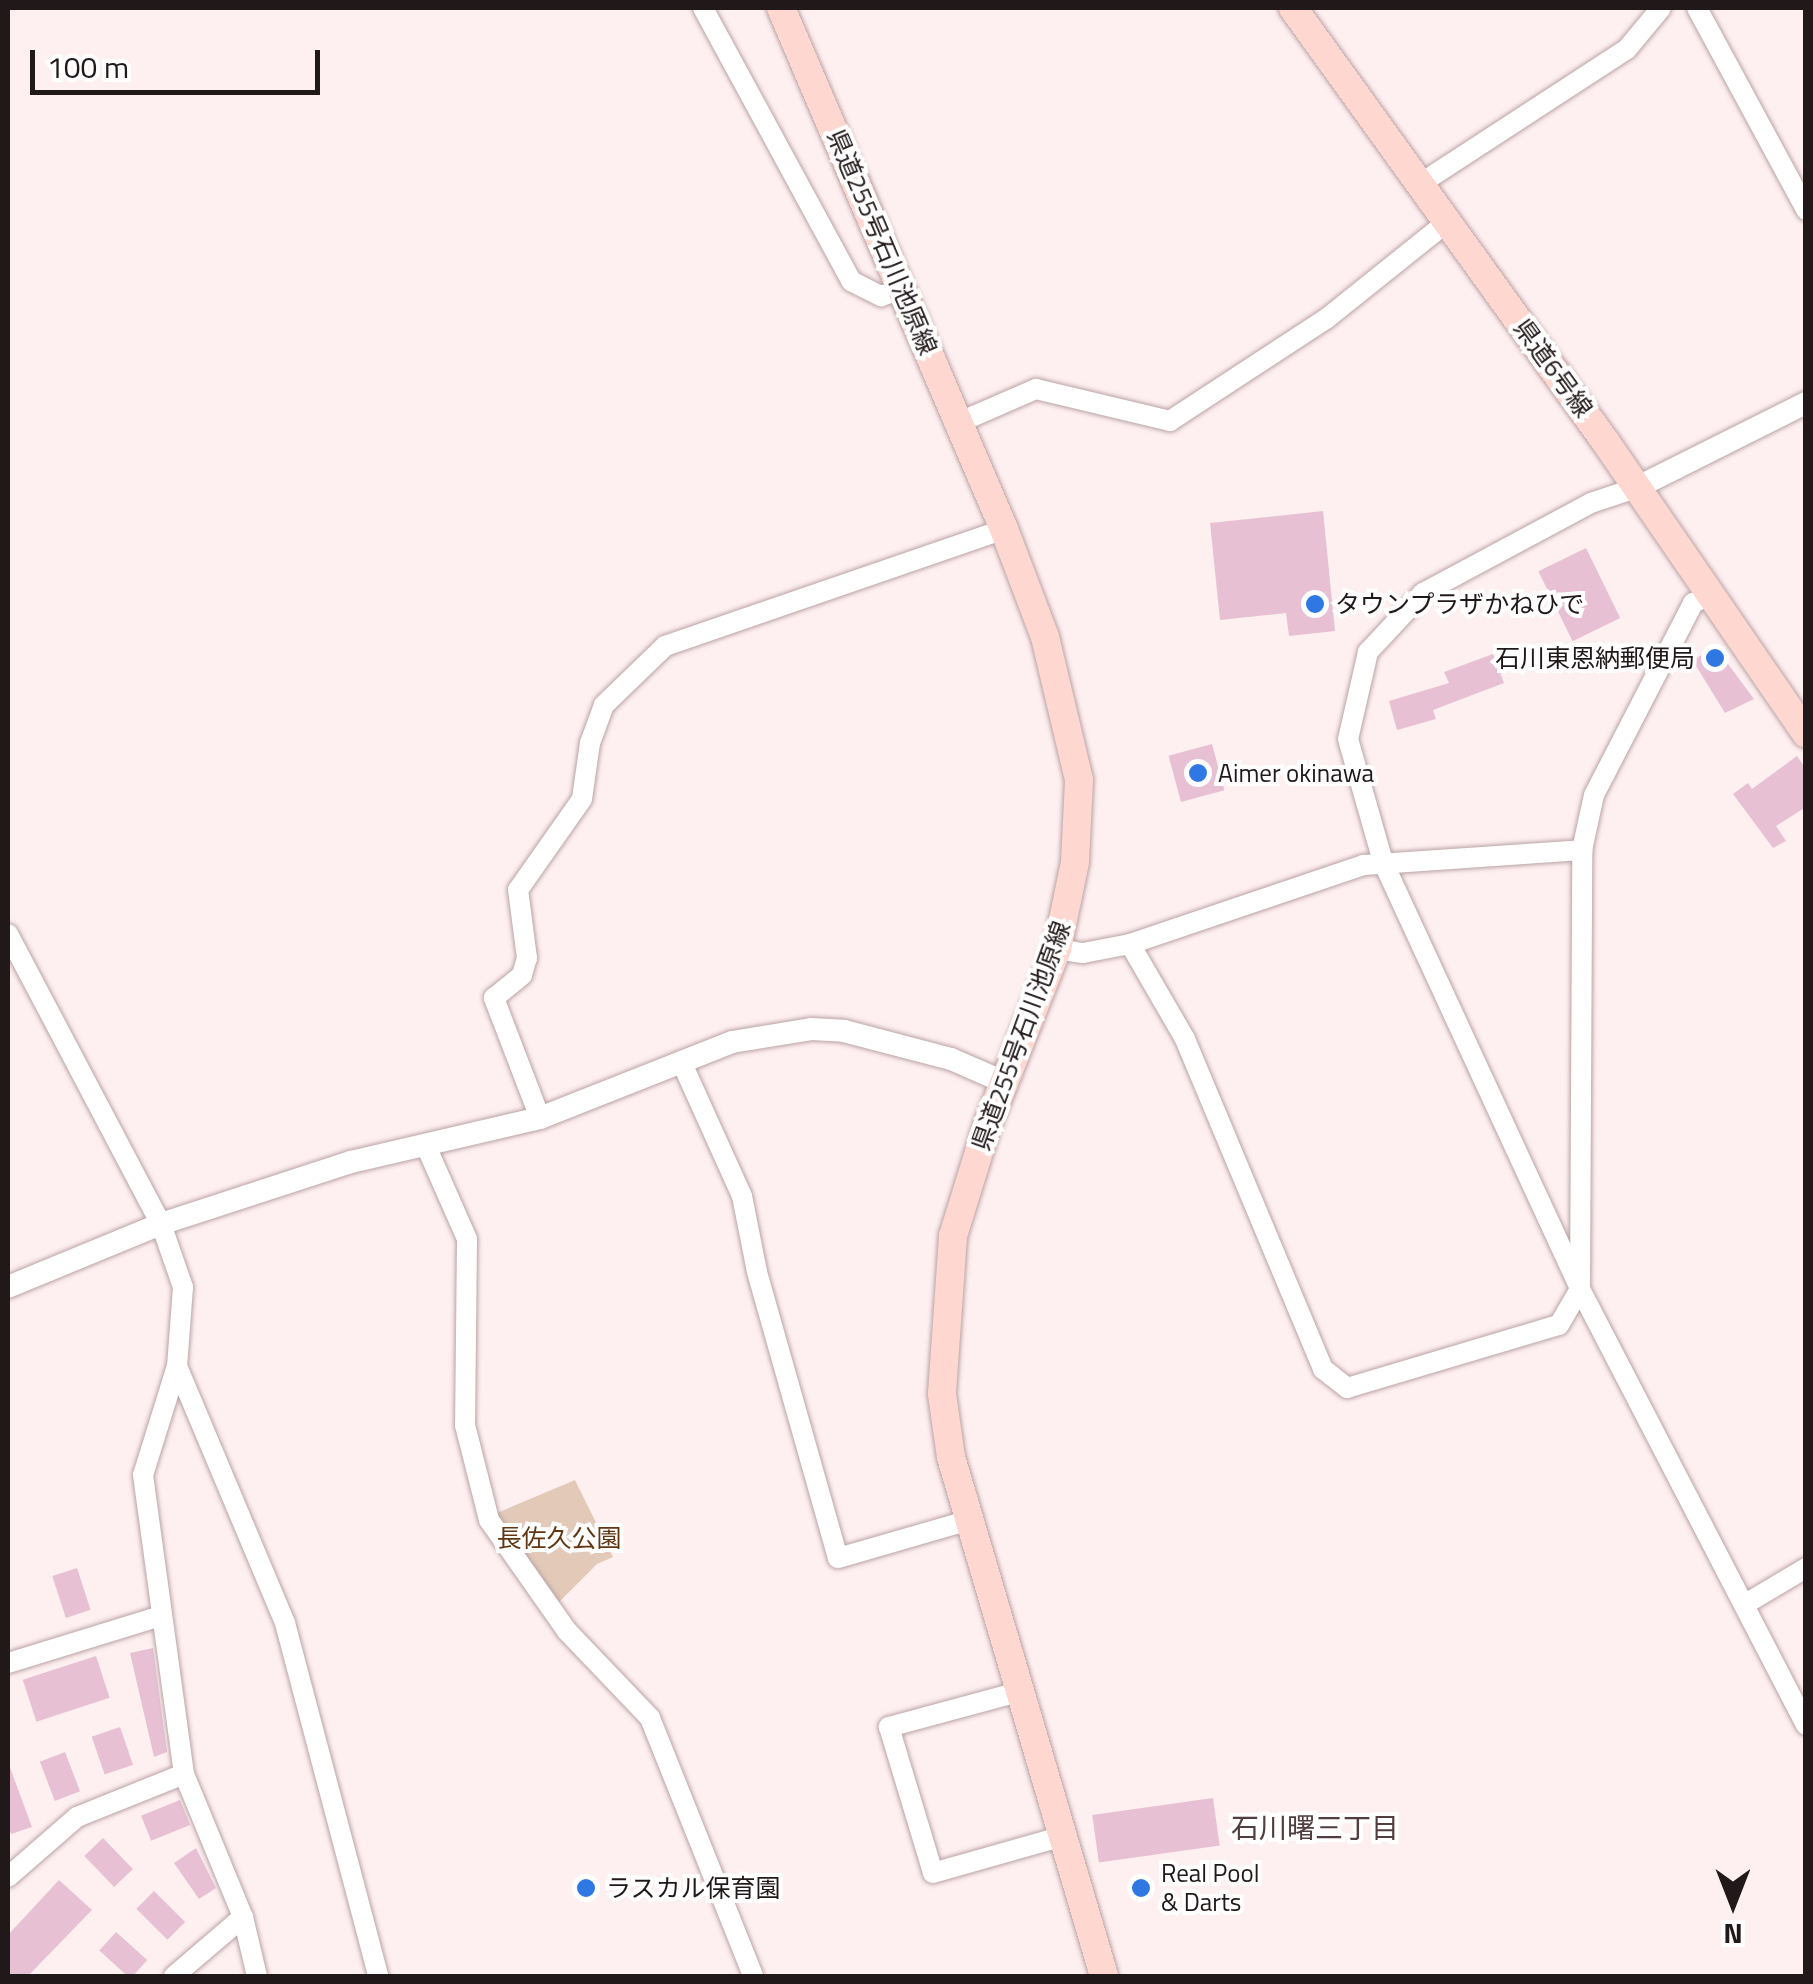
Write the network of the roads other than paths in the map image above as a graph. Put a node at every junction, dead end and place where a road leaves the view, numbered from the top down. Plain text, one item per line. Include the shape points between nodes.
1 (702, 8) edge
2 (780, 8) edge
3 (1293, 8) edge
4 (1661, 8) edge
5 (1697, 8) edge
6 (1420, 184) junction
7 (1806, 210) edge
8 (1447, 222) junction
9 (902, 289) junction
10 (1806, 403) edge
11 (960, 422) junction
12 (1636, 488) junction
13 (1004, 529) junction
14 (1710, 595) junction
15 (1806, 734) edge
16 (1582, 850) junction
17 (1384, 862) junction
18 (8, 934) edge
19 (1130, 944) junction
20 (1056, 950) junction
21 (682, 1061) junction
22 (1004, 1082) junction
23 (540, 1118) junction
24 (426, 1146) junction
25 (161, 1224) junction
26 (8, 1287) edge
27 (1580, 1289) junction
28 (178, 1366) junction
29 (970, 1520) junction
30 (1806, 1568) edge
31 (1747, 1603) junction
32 (161, 1616) junction
33 (8, 1663) edge
34 (1022, 1691) junction
35 (1806, 1725) edge
36 (184, 1774) junction
37 (1064, 1836) junction
38 (8, 1877) edge
39 (243, 1918) junction
40 (174, 1976) edge
41 (257, 1976) edge
42 (378, 1976) edge
43 (753, 1976) edge
44 (1104, 1976) edge

1 - 9 street via 851,281 882,296
2 - 9 main road, 県道255号石川池原線
3 - 6 main road, 県道6号線
4 - 6 street via 1628,48
5 - 7 street
6 - 8 main road, 県道6号線
8 - 11 street via 1326,318 1170,421 1036,389
8 - 12 main road, 県道6号線
9 - 11 main road, 県道255号石川池原線
10 - 12 street
11 - 13 main road, 県道255号石川池原線
12 - 14 main road, 県道6号線
12 - 17 street via 1591,503 1423,593 1368,652 1348,740
13 - 20 main road, 県道255号石川池原線 via 1045,637 1078,780 1075,862
13 - 23 street via 665,646 604,705 582,798 518,890 527,958 522,975 494,998
14 - 15 main road, 県道6号線
14 - 16 street via 1693,604 1594,795
16 - 17 street
16 - 27 street
17 - 19 street
17 - 27 street
18 - 25 street
19 - 20 street via 1084,953
19 - 27 street via 1184,1039 1323,1368 1346,1388 1558,1325
20 - 22 main road, 県道255号石川池原線
21 - 22 street via 732,1042 811,1029 844,1031 952,1059
21 - 23 street
21 - 29 street via 742,1196 838,1558
22 - 29 main road, 県道255号石川池原線 via 954,1236 943,1324 944,1423
23 - 24 street
24 - 25 street via 351,1162
24 - 43 street via 467,1240 465,1425 488,1520 567,1631 650,1718
25 - 26 street
25 - 28 street via 184,1287
27 - 31 street
28 - 32 street via 143,1475
28 - 42 street via 285,1623
29 - 34 main road, 県道255号石川池原線
30 - 31 street
31 - 35 street
32 - 33 street
32 - 36 street
34 - 37 main road, 県道255号石川池原線
34 - 37 street via 889,1727 933,1873
36 - 38 street via 77,1817
36 - 39 street
37 - 44 main road, 県道255号石川池原線
39 - 40 street
39 - 41 street

